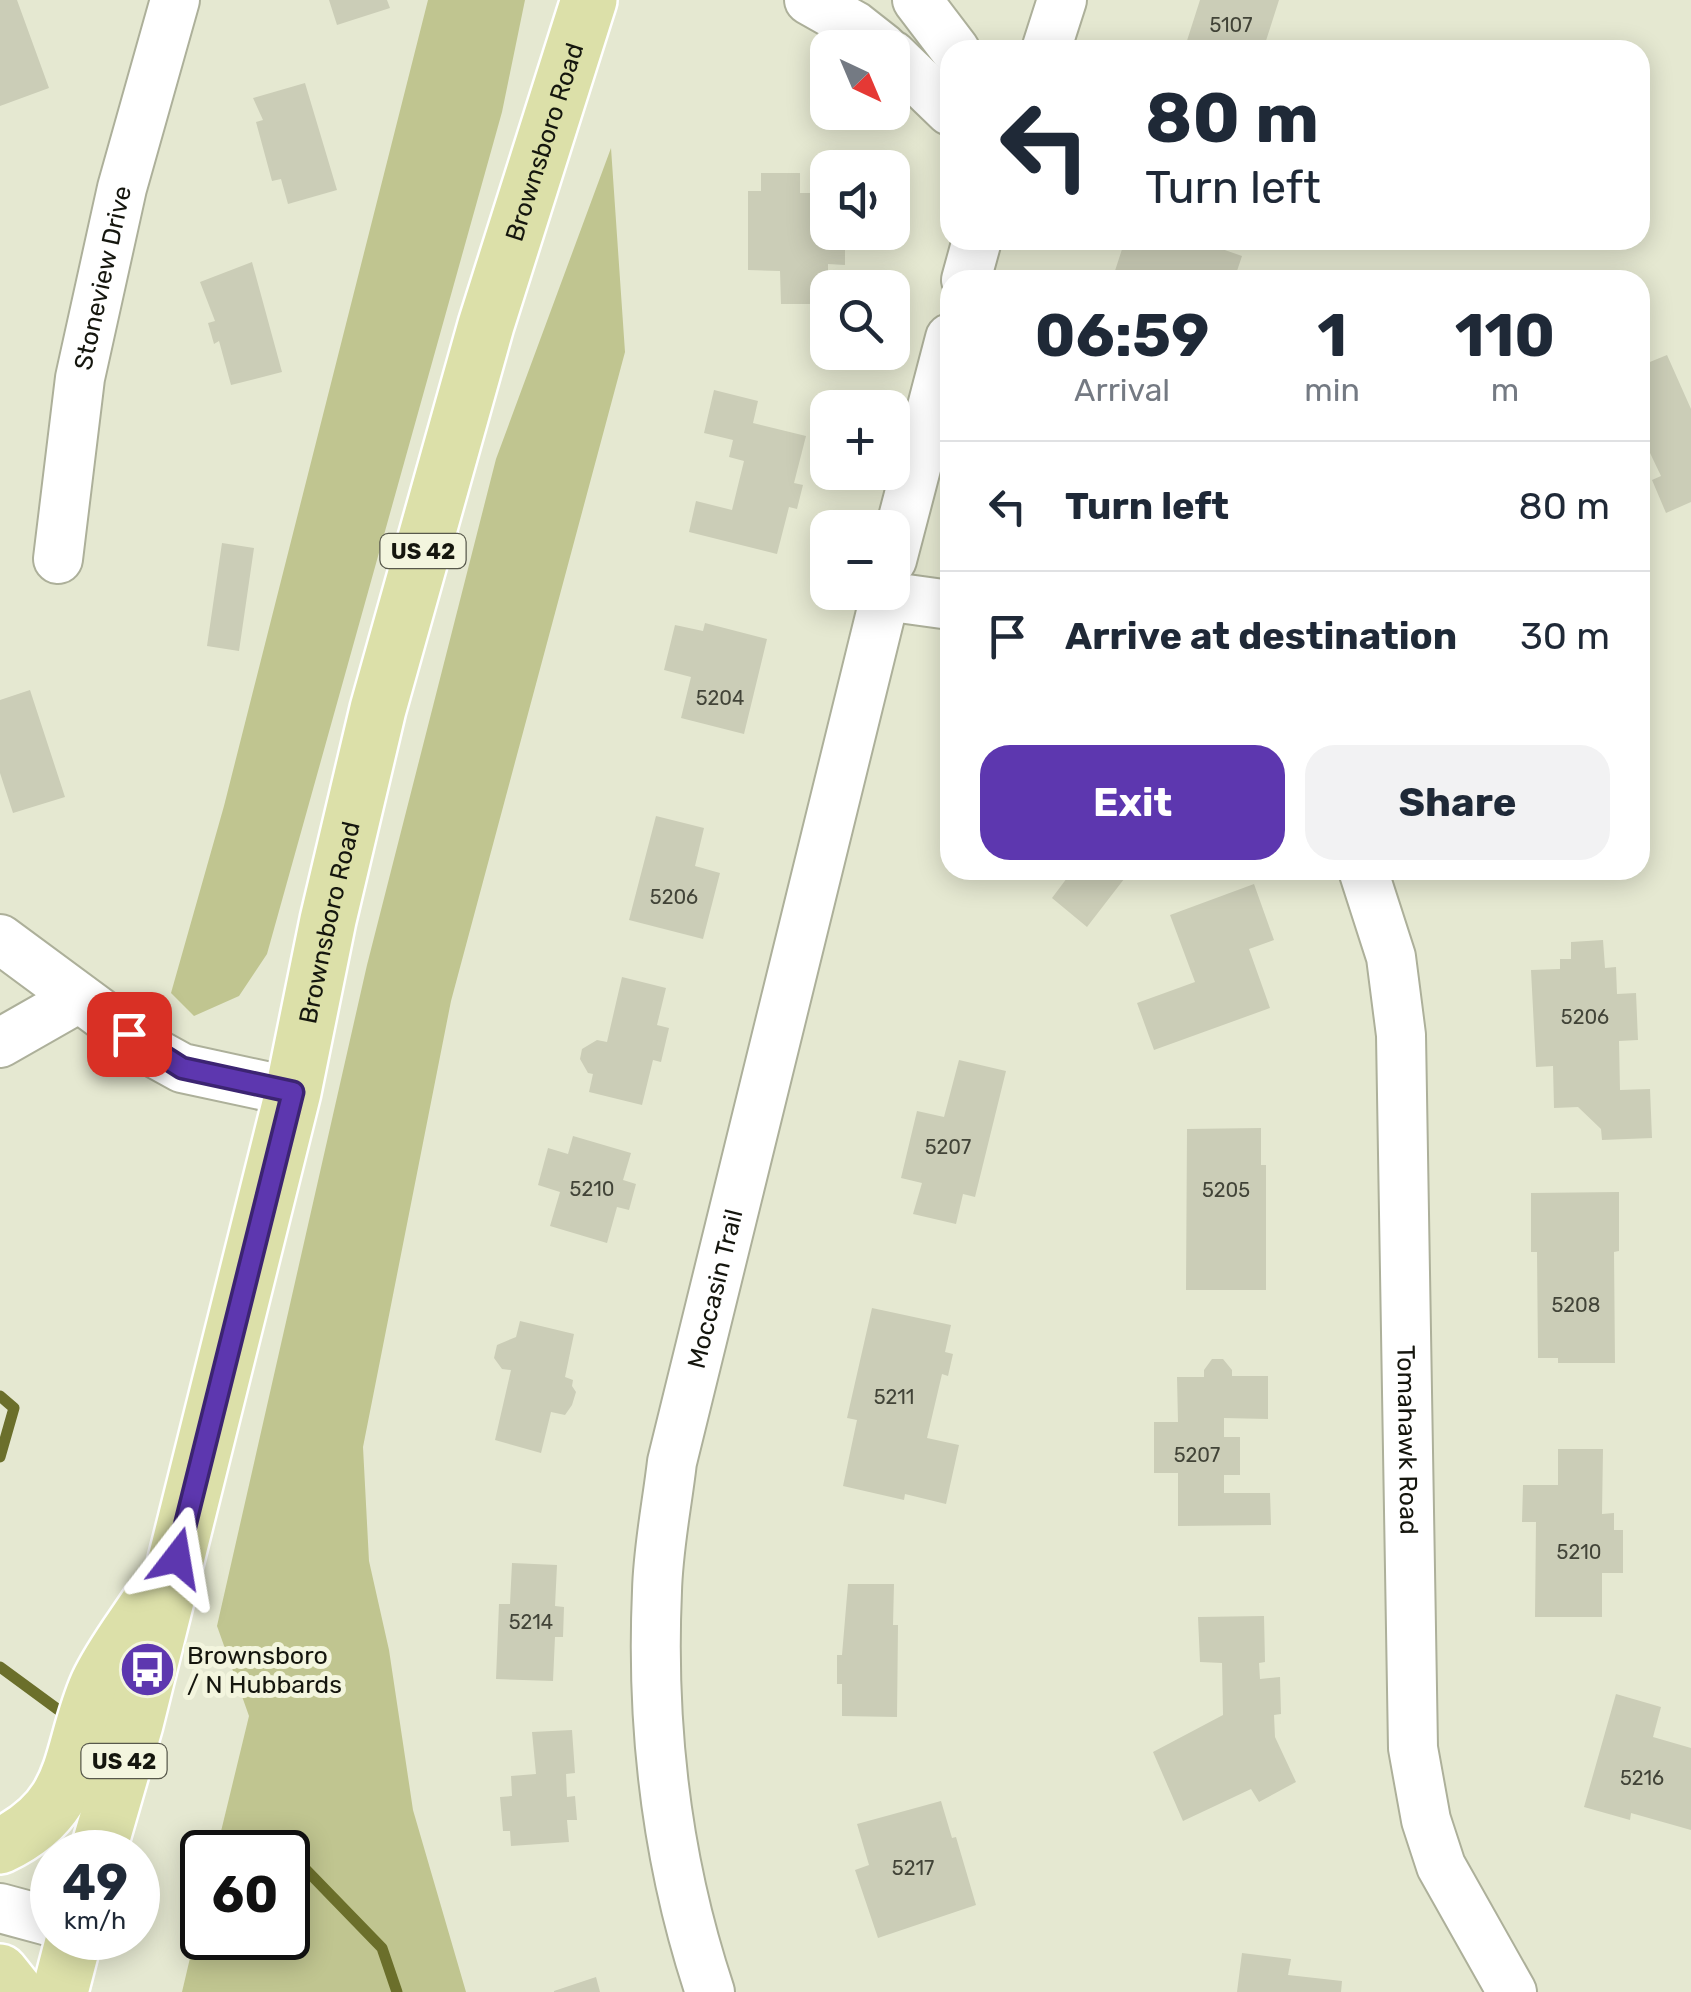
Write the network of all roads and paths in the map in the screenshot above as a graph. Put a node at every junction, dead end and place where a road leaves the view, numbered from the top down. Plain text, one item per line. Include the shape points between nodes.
1 (175, 0) edge
2 (589, 0) edge
3 (809, 0) edge
4 (917, 0) edge
5 (1062, 0) edge
6 (860, 30) edge
7 (947, 40) edge
8 (1049, 40) edge
9 (910, 72) edge
10 (940, 101) edge
11 (940, 378) edge
12 (906, 510) edge
13 (58, 559) dead end
14 (910, 591) edge
15 (940, 601) edge
16 (881, 610) edge
17 (1366, 880) edge
18 (0, 939) edge
19 (80, 998) junction
20 (0, 1042) edge
21 (293, 1092) junction
22 (177, 1558) junction
23 (104, 1830) edge
24 (0, 1846) edge
25 (0, 1908) edge
26 (30, 1916) edge
27 (68, 1960) edge
28 (0, 1972) edge
29 (16, 1992) edge
30 (60, 1992) edge
31 (710, 1992) edge
32 (1512, 1992) edge

1 - 13 street, Stoneview Drive via 122,188 80,378
2 - 21 main road, Brownsboro Road / US 42 via 486,325 378,709
3 - 6 street
4 - 7 street
5 - 8 street
9 - 10 street
11 - 12 street, Moccasin Trail
14 - 15 street
16 - 31 street, Moccasin Trail via 672,1462 656,1588 656,1710 668,1827
17 - 32 street, Tomahawk Road via 1391,957 1401,1035 1409,1655 1417,1782 1441,1866
18 - 19 street
19 - 20 street
19 - 21 street via 182,1068
21 - 22 main road, Brownsboro Road / US 42
22 - 23 main road, Brownsboro Road / US 42
22 - 24 main road via 98,1684 61,1793 40,1818
25 - 26 street
27 - 30 main road
28 - 29 main road

